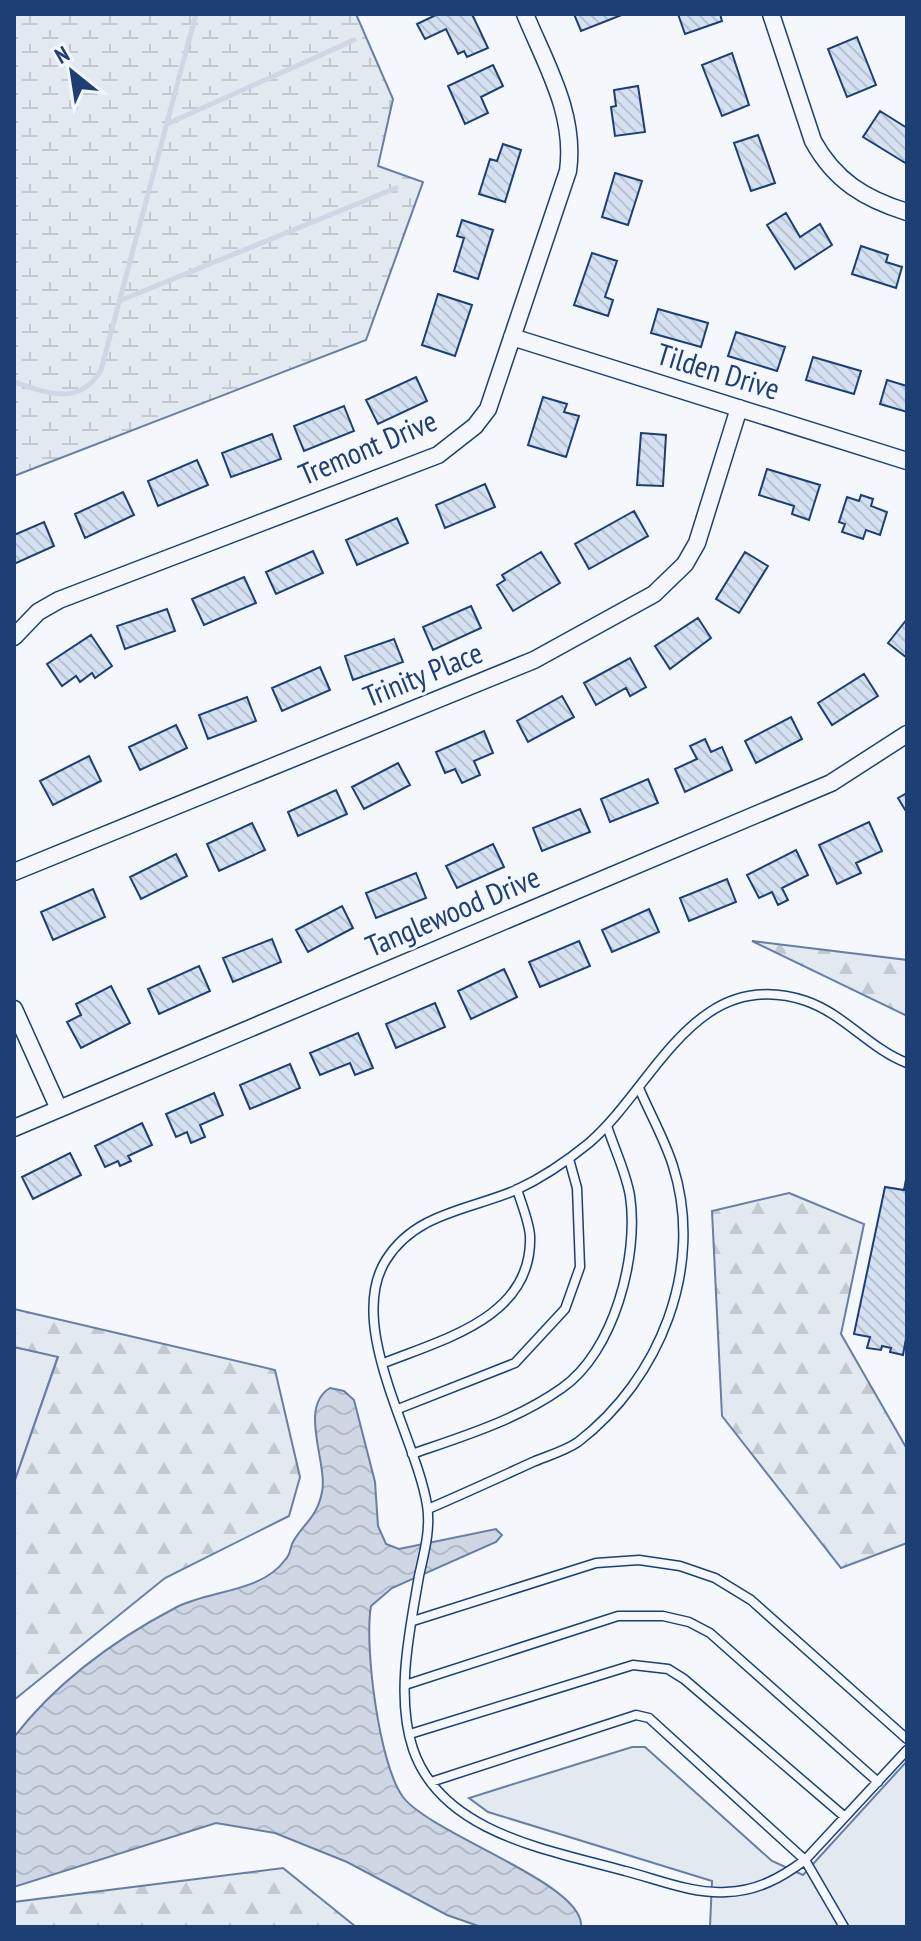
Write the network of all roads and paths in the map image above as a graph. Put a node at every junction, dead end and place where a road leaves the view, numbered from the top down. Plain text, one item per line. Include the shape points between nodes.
1 (525, 14) edge
2 (771, 14) edge
3 (907, 212) edge
4 (512, 337) junction
5 (739, 408) junction
6 (907, 461) edge
7 (14, 637) edge
8 (907, 734) edge
9 (14, 872) edge
10 (14, 1009) edge
11 (907, 1063) edge
12 (639, 1088) junction
13 (59, 1109) junction
14 (607, 1126) junction
15 (14, 1128) edge
16 (569, 1159) junction
17 (517, 1189) junction
18 (384, 1363) junction
19 (398, 1409) junction
20 (412, 1454) junction
21 (428, 1509) junction
22 (413, 1621) junction
23 (405, 1685) junction
24 (410, 1734) junction
25 (907, 1739) edge
26 (907, 1750) edge
27 (431, 1782) junction
28 (878, 1782) junction
29 (845, 1817) junction
30 (805, 1860) junction
31 (844, 1927) edge

1 - 4 street, Tremont Drive via 564,106 571,148
2 - 3 street via 822,159 856,192
4 - 5 street, Tilden Drive
4 - 7 street, Tremont Drive via 488,409 467,434 438,455 79,592 38,612
5 - 6 street, Tilden Drive
5 - 9 street, Trinity Place via 697,543 685,564 654,594 534,660
8 - 13 street, Tanglewood Drive via 831,783
10 - 13 street
11 - 12 lane via 806,1001 764,995 714,1009 694,1021
12 - 14 lane
12 - 21 lane via 673,1165 685,1247 674,1305 653,1356 618,1405 576,1443
13 - 15 street, Tanglewood Drive
14 - 16 lane
14 - 20 lane via 630,1195 631,1250 609,1334 565,1387 499,1424
16 - 17 lane
16 - 19 lane via 577,1188 580,1267 565,1309 515,1363
17 - 18 lane via 530,1235 515,1294 457,1334
17 - 18 lane via 432,1219 385,1260 373,1310
18 - 19 lane
19 - 20 lane
20 - 21 lane
21 - 22 lane
22 - 23 lane
22 - 25 lane via 596,1563 639,1560 680,1566 715,1578 751,1600
23 - 24 lane
23 - 28 lane via 618,1616 663,1616 710,1633
24 - 27 lane
24 - 29 lane via 633,1665 652,1664 684,1679
26 - 28 lane
27 - 30 lane via 453,1805 493,1831 685,1887 746,1890 787,1874
27 - 30 lane via 636,1715 649,1718
28 - 29 lane
29 - 30 lane
30 - 31 lane

